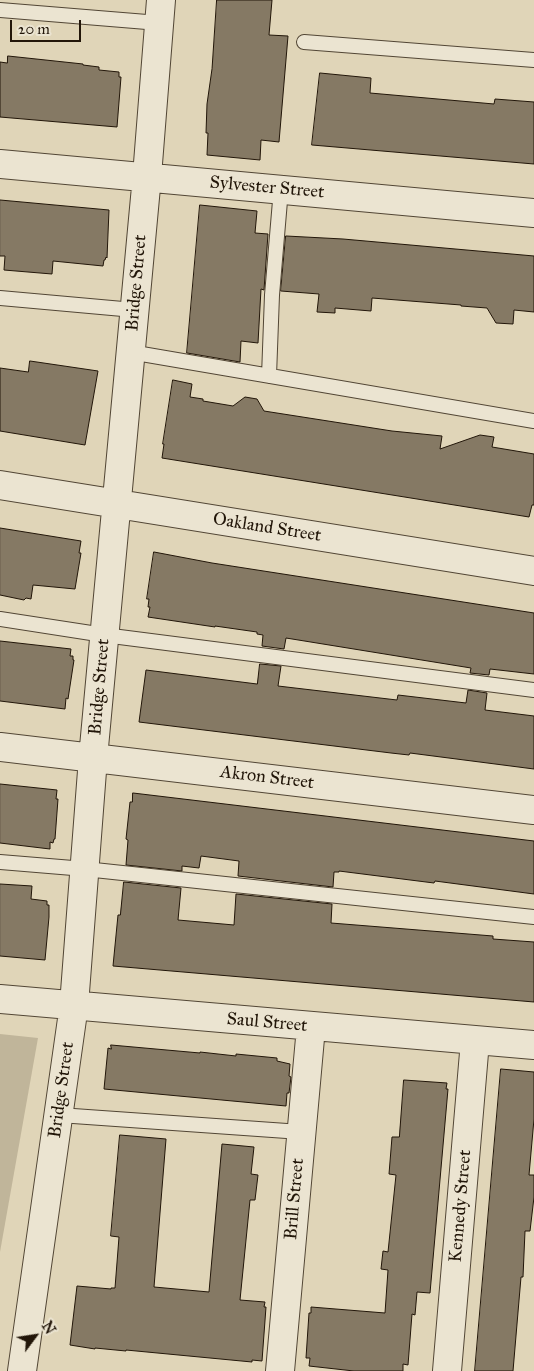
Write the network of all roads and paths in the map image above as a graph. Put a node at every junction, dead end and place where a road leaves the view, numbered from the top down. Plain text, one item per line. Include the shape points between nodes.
1 (0, 10) edge
2 (160, 12) edge
3 (304, 42) dead end
4 (534, 60) edge
5 (0, 164) edge
6 (147, 176) junction
7 (281, 189) junction
8 (534, 213) edge
9 (0, 298) edge
10 (134, 310) junction
11 (130, 352) junction
12 (269, 376) junction
13 (534, 421) edge
14 (0, 485) edge
15 (116, 504) junction
16 (534, 570) edge
17 (0, 619) edge
18 (104, 635) junction
19 (534, 690) edge
20 (0, 747) edge
21 (93, 758) junction
22 (534, 810) edge
23 (0, 862) edge
24 (85, 869) junction
25 (534, 917) edge
26 (0, 999) edge
27 (74, 1006) junction
28 (311, 1026) junction
29 (475, 1040) junction
30 (534, 1046) edge
31 (59, 1115) junction
32 (301, 1132) junction
33 (22, 1371) edge
34 (280, 1371) edge
35 (447, 1371) edge

1 - 2 lane
2 - 6 street, Bridge Street
3 - 4 lane
5 - 6 street, Sylvester Street
6 - 7 street, Sylvester Street
6 - 10 street, Bridge Street
7 - 8 street, Sylvester Street
7 - 12 lane
9 - 10 lane
10 - 11 street, Bridge Street
11 - 12 lane
11 - 15 street, Bridge Street
12 - 13 lane
14 - 15 street, Oakland Street
15 - 16 street, Oakland Street
15 - 18 street, Bridge Street
17 - 18 lane
18 - 19 lane
18 - 21 street, Bridge Street
20 - 21 street, Akron Street
21 - 22 street, Akron Street
21 - 24 street, Bridge Street
23 - 24 lane
24 - 25 lane
24 - 27 street, Bridge Street
26 - 27 street, Saul Street
27 - 28 street, Saul Street
27 - 31 street, Bridge Street
28 - 29 street, Saul Street
28 - 32 street, Brill Street
29 - 30 street, Saul Street
29 - 35 street, Kennedy Street
31 - 32 lane
31 - 33 street, Bridge Street
32 - 34 street, Brill Street

